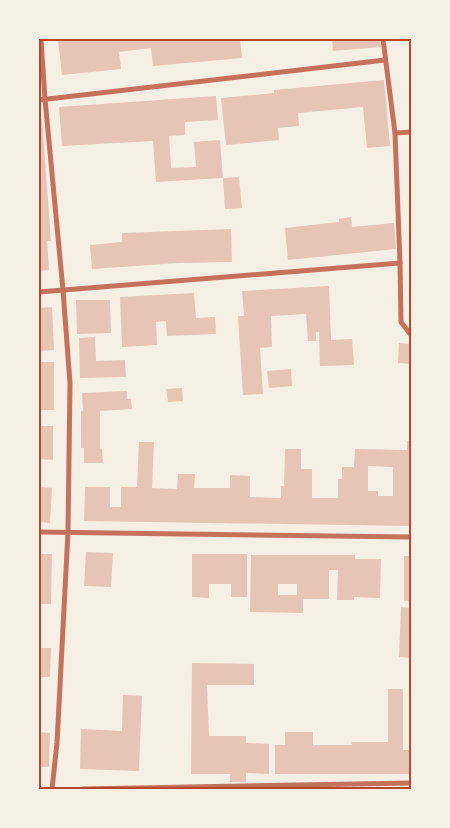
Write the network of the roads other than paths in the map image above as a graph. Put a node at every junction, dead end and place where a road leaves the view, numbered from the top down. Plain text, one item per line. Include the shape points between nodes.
1 (42, 39) edge
2 (382, 39) edge
3 (385, 60) junction
4 (42, 99) edge
5 (411, 132) edge
6 (395, 133) junction
7 (400, 263) junction
8 (63, 290) junction
9 (39, 292) edge
10 (411, 335) edge
11 (39, 532) edge
12 (68, 532) junction
13 (411, 537) edge
14 (411, 783) edge
15 (52, 789) edge
16 (83, 789) edge

1 - 4 street
2 - 3 street
3 - 4 street
3 - 6 street
4 - 8 street
5 - 6 street
6 - 7 street
7 - 8 street
7 - 10 street via 401,322
8 - 9 street
8 - 12 street via 70,383
11 - 12 street
12 - 13 street
12 - 15 street
14 - 16 street

